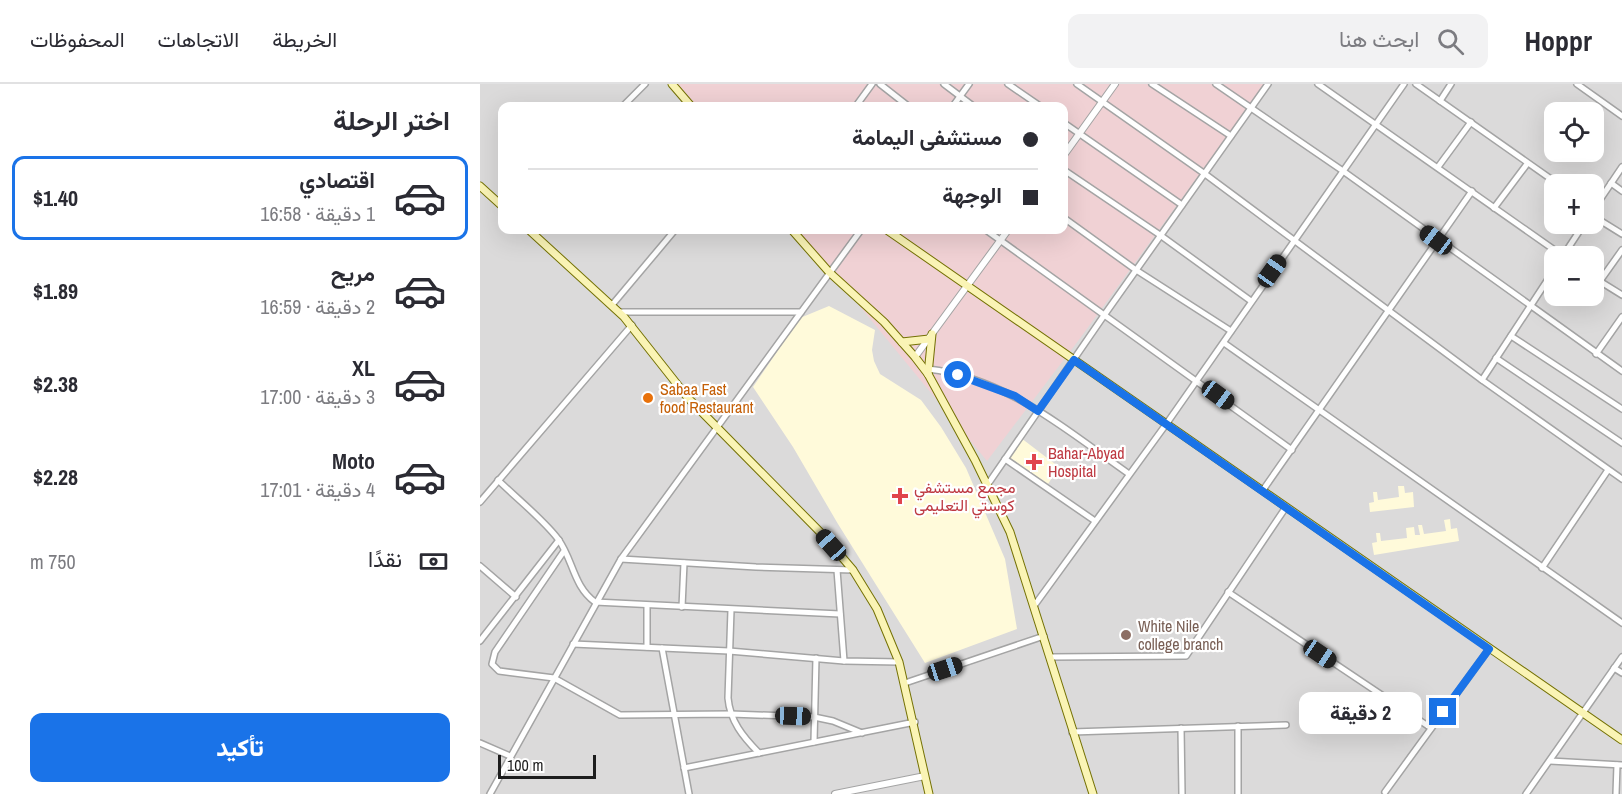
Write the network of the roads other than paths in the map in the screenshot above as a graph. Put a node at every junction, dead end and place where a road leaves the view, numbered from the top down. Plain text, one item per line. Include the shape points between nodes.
1 (645, 84) edge
2 (672, 84) edge
3 (872, 84) edge
4 (880, 84) edge
5 (944, 84) edge
6 (969, 84) edge
7 (1008, 84) edge
8 (1077, 84) edge
9 (1115, 84) edge
10 (1152, 84) edge
11 (1216, 84) edge
12 (1268, 84) edge
13 (1318, 84) edge
14 (1404, 84) edge
15 (1416, 84) edge
16 (1451, 84) edge
17 (1577, 84) edge
18 (961, 97) junction
19 (1440, 101) junction
20 (627, 102) edge
21 (688, 102) edge
22 (859, 102) edge
23 (903, 102) edge
24 (957, 102) edge
25 (968, 102) edge
26 (1034, 102) edge
27 (1102, 102) junction
28 (1251, 108) junction
29 (1622, 116) edge
30 (1471, 122) junction
31 (1377, 125) junction
32 (1068, 126) edge
33 (1079, 134) junction
34 (1231, 136) junction
35 (1068, 149) edge
36 (1527, 164) junction
37 (1438, 167) junction
38 (1622, 167) edge
39 (1343, 171) junction
40 (1068, 173) edge
41 (1205, 174) junction
42 (1544, 175) edge
43 (1611, 183) junction
44 (480, 186) edge
45 (1472, 191) junction
46 (1622, 191) edge
47 (1604, 194) edge
48 (498, 202) edge
49 (1182, 205) junction
50 (1494, 208) junction
51 (1068, 221) edge
52 (1604, 223) edge
53 (533, 234) edge
54 (672, 234) edge
55 (796, 234) edge
56 (858, 234) edge
57 (893, 234) edge
58 (993, 234) edge
59 (1004, 234) edge
60 (1622, 234) edge
61 (1160, 236) junction
62 (1000, 239) junction
63 (1436, 240) junction
64 (1293, 241) junction
65 (1549, 246) edge
66 (1622, 250) edge
67 (1136, 270) junction
68 (829, 272) junction
69 (1604, 276) edge
70 (1604, 284) edge
71 (968, 286) junction
72 (1544, 286) edge
73 (1622, 295) edge
74 (1251, 301) junction
75 (612, 305) junction
76 (1531, 306) junction
77 (1388, 311) junction
78 (619, 312) junction
79 (801, 312) junction
80 (1105, 314) junction
81 (1622, 316) edge
82 (632, 325) junction
83 (1232, 331) junction
84 (1511, 336) junction
85 (931, 337) junction
86 (902, 342) junction
87 (1224, 343) junction
88 (1596, 354) junction
89 (915, 357) junction
90 (1496, 358) junction
91 (1074, 360) junction
92 (1622, 371) edge
93 (928, 372) junction
94 (1197, 380) junction
95 (1482, 380) junction
96 (1622, 409) edge
97 (1038, 411) junction
98 (1319, 411) junction
99 (1167, 423) junction
100 (716, 428) junction
101 (1622, 443) edge
102 (1292, 450) junction
103 (1005, 459) junction
104 (1608, 470) junction
105 (1129, 474) junction
106 (1622, 479) edge
107 (498, 480) junction
108 (988, 484) junction
109 (1263, 490) junction
110 (480, 502) edge
111 (1286, 507) junction
112 (1095, 521) junction
113 (559, 540) junction
114 (564, 551) junction
115 (621, 559) junction
116 (684, 563) junction
117 (480, 566) edge
118 (1542, 568) junction
119 (837, 570) junction
120 (853, 570) junction
121 (1228, 592) junction
122 (516, 597) junction
123 (595, 602) junction
124 (647, 606) junction
125 (1034, 606) junction
126 (682, 607) junction
127 (731, 610) junction
128 (840, 614) junction
129 (1622, 623) edge
130 (1044, 636) junction
131 (480, 641) edge
132 (573, 644) junction
133 (646, 647) junction
134 (663, 648) junction
135 (1489, 649) junction
136 (729, 651) junction
137 (1051, 657) junction
138 (1622, 657) edge
139 (816, 658) junction
140 (844, 661) junction
141 (899, 662) junction
142 (1614, 668) junction
143 (1622, 673) edge
144 (554, 678) junction
145 (905, 683) junction
146 (675, 713) junction
147 (1582, 713) junction
148 (731, 714) junction
149 (814, 717) junction
150 (915, 722) junction
151 (1286, 724) dead end
152 (1238, 726) junction
153 (1181, 728) junction
154 (1431, 728) junction
155 (1072, 732) junction
156 (862, 733) junction
157 (1622, 740) edge
158 (814, 742) junction
159 (480, 744) edge
160 (759, 753) junction
161 (510, 756) junction
162 (1550, 761) junction
163 (1620, 765) edge
164 (684, 768) junction
165 (925, 776) junction
166 (854, 792) edge
167 (1385, 792) dead end
168 (490, 794) edge
169 (689, 794) edge
170 (834, 794) edge
171 (929, 794) edge
172 (1093, 794) edge
173 (1182, 794) edge
174 (1238, 794) edge
175 (1526, 794) edge
176 (1616, 794) edge

1 - 20 street
2 - 21 main road
3 - 22 street
4 - 23 street
5 - 18 street
6 - 18 street
7 - 26 street
8 - 27 street
9 - 27 street
10 - 34 street
11 - 28 street
12 - 28 street
13 - 31 street
14 - 31 street
15 - 19 street
16 - 19 street
17 - 29 street
18 - 24 street
18 - 25 street
19 - 30 street
27 - 33 street
27 - 41 street
28 - 34 street
28 - 39 street
30 - 36 street
30 - 37 street
31 - 37 street
31 - 39 street
32 - 33 street
33 - 35 street
33 - 49 street
34 - 41 street
36 - 42 street
36 - 50 street
37 - 45 street
38 - 43 street
39 - 63 street
39 - 64 street
40 - 61 street
41 - 49 street
41 - 64 street
43 - 46 street
43 - 47 street
44 - 48 main road
45 - 50 street
45 - 63 street
49 - 61 street
50 - 65 street
51 - 67 street
52 - 60 street
53 - 75 main road
54 - 75 street
55 - 68 main road
56 - 68 street
57 - 71 main road
58 - 62 street
59 - 62 street
61 - 67 street
61 - 74 street
62 - 71 street
62 - 80 street
63 - 76 street
63 - 77 street
64 - 74 street
64 - 77 street
66 - 69 street
67 - 80 street
67 - 83 street
68 - 79 street
68 - 86 main road
70 - 73 street
71 - 85 street
71 - 91 main road
72 - 76 street
74 - 83 street
75 - 78 main road
76 - 84 street
76 - 88 street
77 - 95 street
77 - 98 street
78 - 79 street
78 - 82 main road
79 - 100 street
80 - 91 street
80 - 94 street
81 - 88 street
82 - 100 main road
82 - 107 street
83 - 87 street
84 - 90 street
84 - 96 street
85 - 86 main road
85 - 89 street
85 - 93 main road
86 - 89 main road
87 - 94 street
87 - 98 street
88 - 92 street
89 - 93 main road
90 - 95 street
90 - 101 street
91 - 97 street
91 - 99 main road
93 - 97 street via 951,373 989,385
93 - 108 main road
94 - 99 street
94 - 102 street
95 - 104 street
97 - 103 street
97 - 105 street
98 - 102 street
98 - 118 street
99 - 105 street
99 - 109 main road
100 - 115 street
100 - 120 main road
102 - 109 street
103 - 108 street
103 - 112 street
104 - 106 street
104 - 118 street
105 - 112 street
107 - 110 street
107 - 113 street
108 - 125 main road via 1010,532
109 - 111 main road
111 - 121 street
111 - 135 main road
112 - 125 street
113 - 114 street
113 - 122 street
114 - 123 street via 580,588
114 - 144 street via 495,652 492,664 499,671
115 - 116 street
115 - 123 street
116 - 119 street
116 - 126 street
117 - 122 street
118 - 129 street
119 - 120 street
119 - 128 street
120 - 141 main road via 877,609
121 - 137 street via 1186,656
121 - 154 street
122 - 131 street
123 - 124 street
123 - 132 street
124 - 126 street
124 - 133 street
125 - 130 main road
126 - 127 street
127 - 128 street
127 - 136 street
128 - 140 street
130 - 137 main road
130 - 145 street
132 - 133 street
132 - 144 street
133 - 134 street
134 - 136 street
134 - 146 street
135 - 147 main road
135 - 154 street
136 - 139 street
136 - 148 street
137 - 155 main road
138 - 142 street
139 - 140 street
139 - 149 street
140 - 141 street
141 - 145 main road
142 - 143 street
142 - 147 street
144 - 146 street via 620,715
144 - 161 street
145 - 150 main road
146 - 148 street
146 - 164 street
147 - 157 main road
147 - 162 street
148 - 149 street
148 - 160 street via 740,733
149 - 156 street
149 - 158 street
150 - 156 street
150 - 165 main road
151 - 152 street
152 - 153 street
152 - 174 street
153 - 155 street
153 - 173 street
154 - 167 street
155 - 172 main road
156 - 158 street
158 - 160 street
159 - 161 street
160 - 164 street
161 - 168 street
162 - 163 street
162 - 175 street
163 - 176 street
164 - 169 street
165 - 166 street
165 - 171 main road
166 - 170 street

